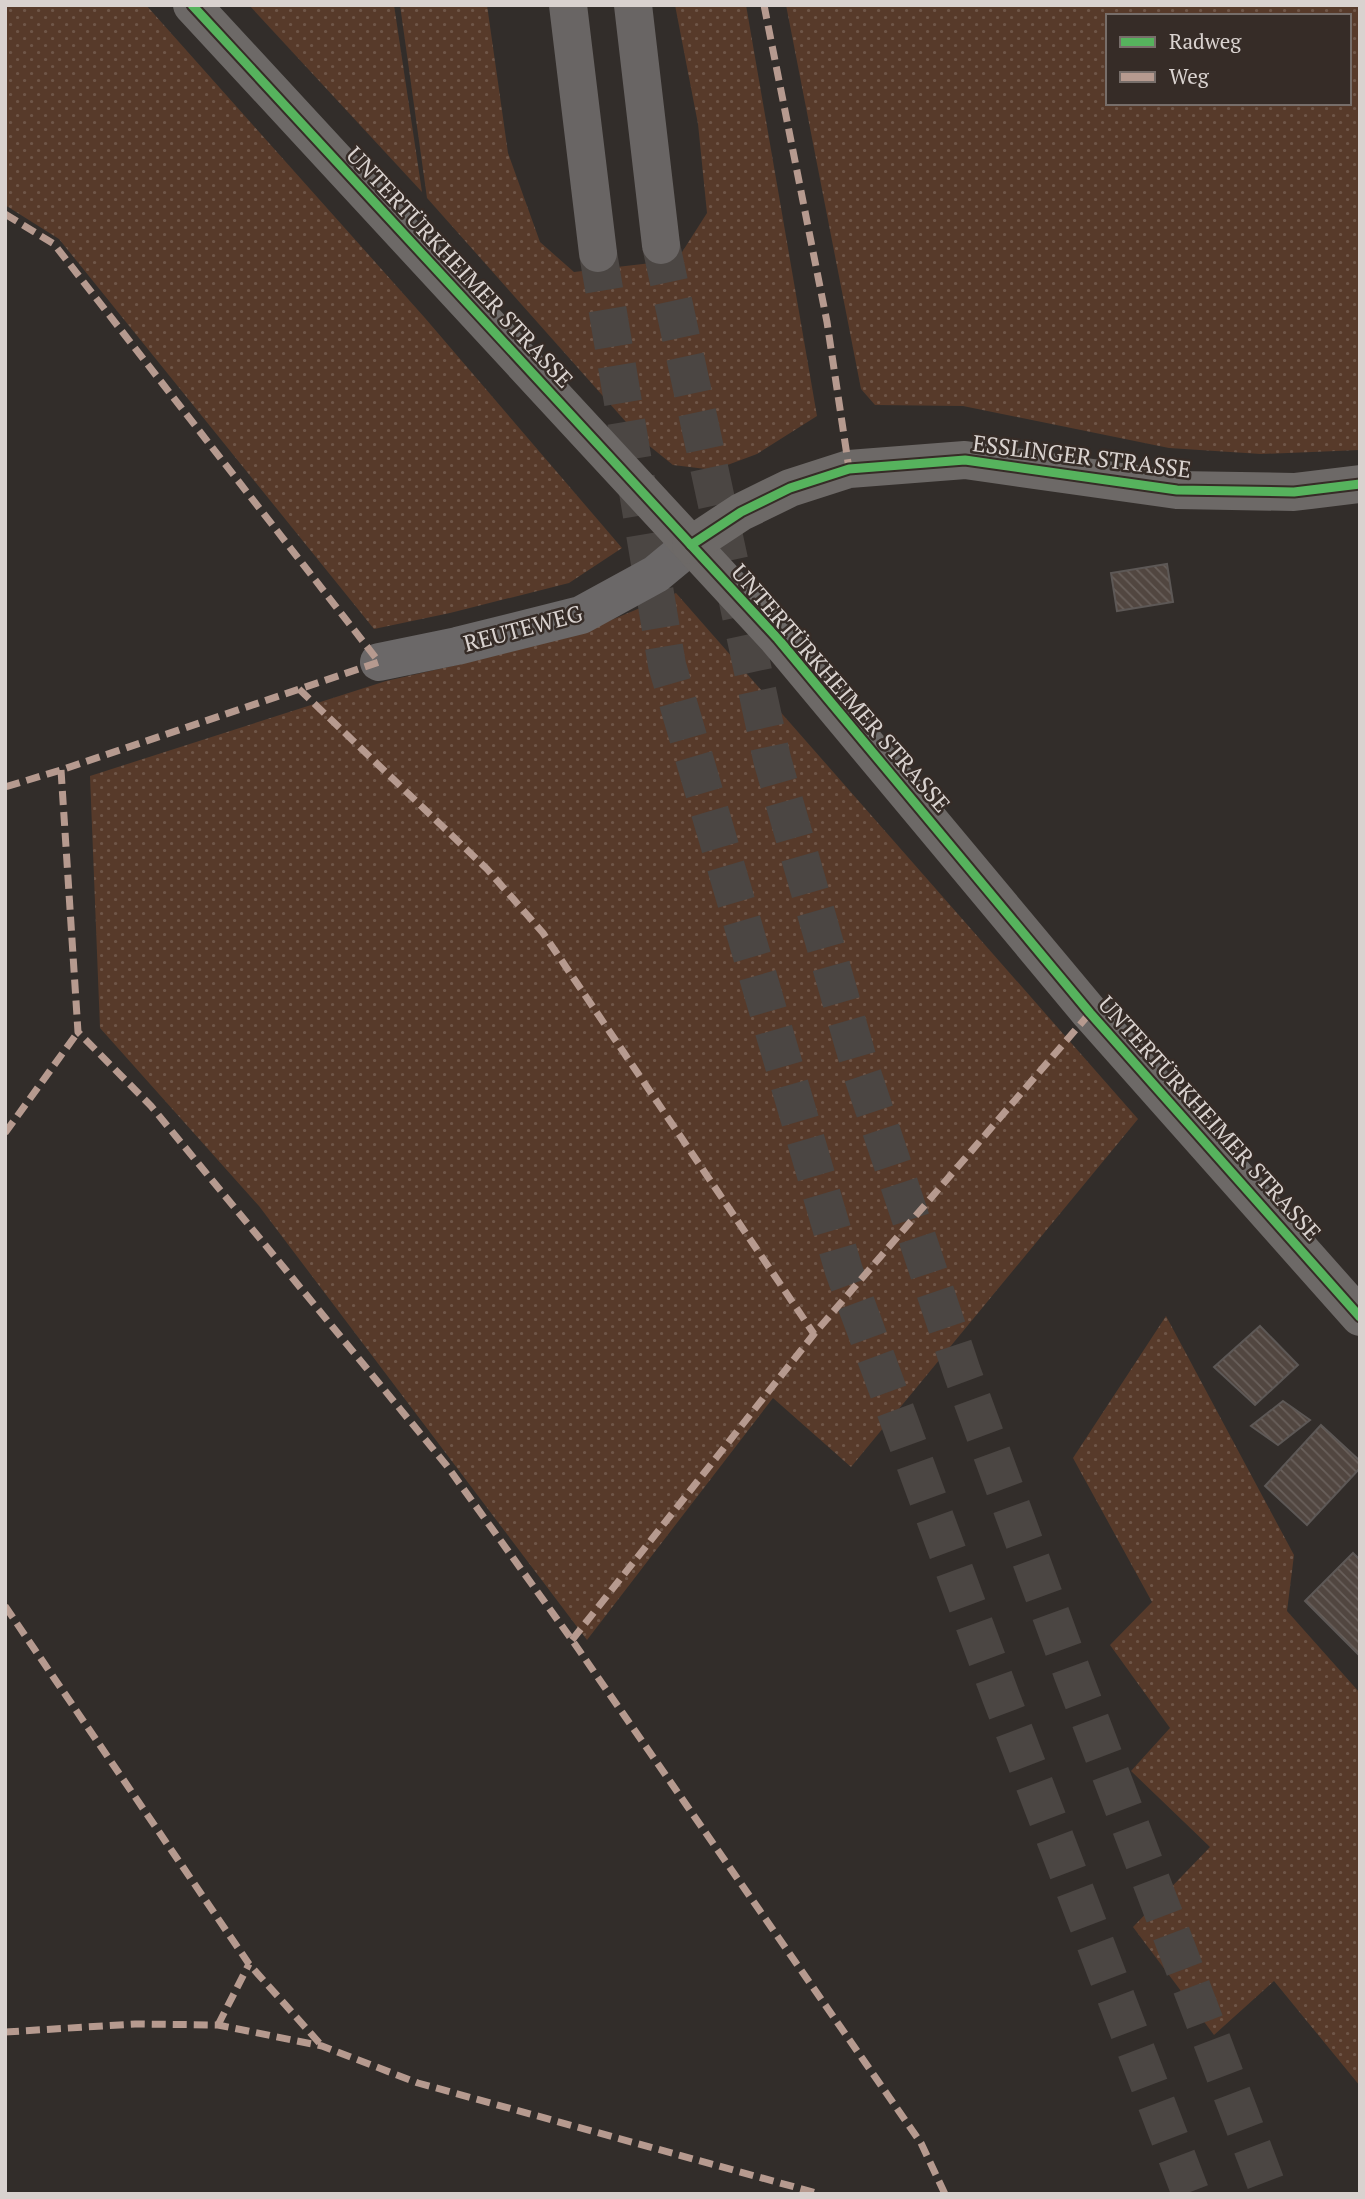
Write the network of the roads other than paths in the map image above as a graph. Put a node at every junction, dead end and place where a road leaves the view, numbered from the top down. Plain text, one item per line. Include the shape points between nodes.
1 (192, 5) edge
2 (568, 5) edge
3 (633, 5) edge
4 (661, 245) tunnel mouth
5 (598, 253) tunnel mouth
6 (1360, 484) edge
7 (691, 545) junction
8 (379, 662) dead end
9 (1360, 1317) edge

1 - 7 main road, UNTERTÜRKHEIMER STRASSE
2 - 5 highway
3 - 4 highway
6 - 7 main road, ESSLINGER STRASSE via 1294,492 1177,490 965,460 849,469 790,488 741,512
7 - 8 lane, REUTEWEG via 656,574 581,615
7 - 9 main road, UNTERTÜRKHEIMER STRASSE via 778,639 1090,1013

